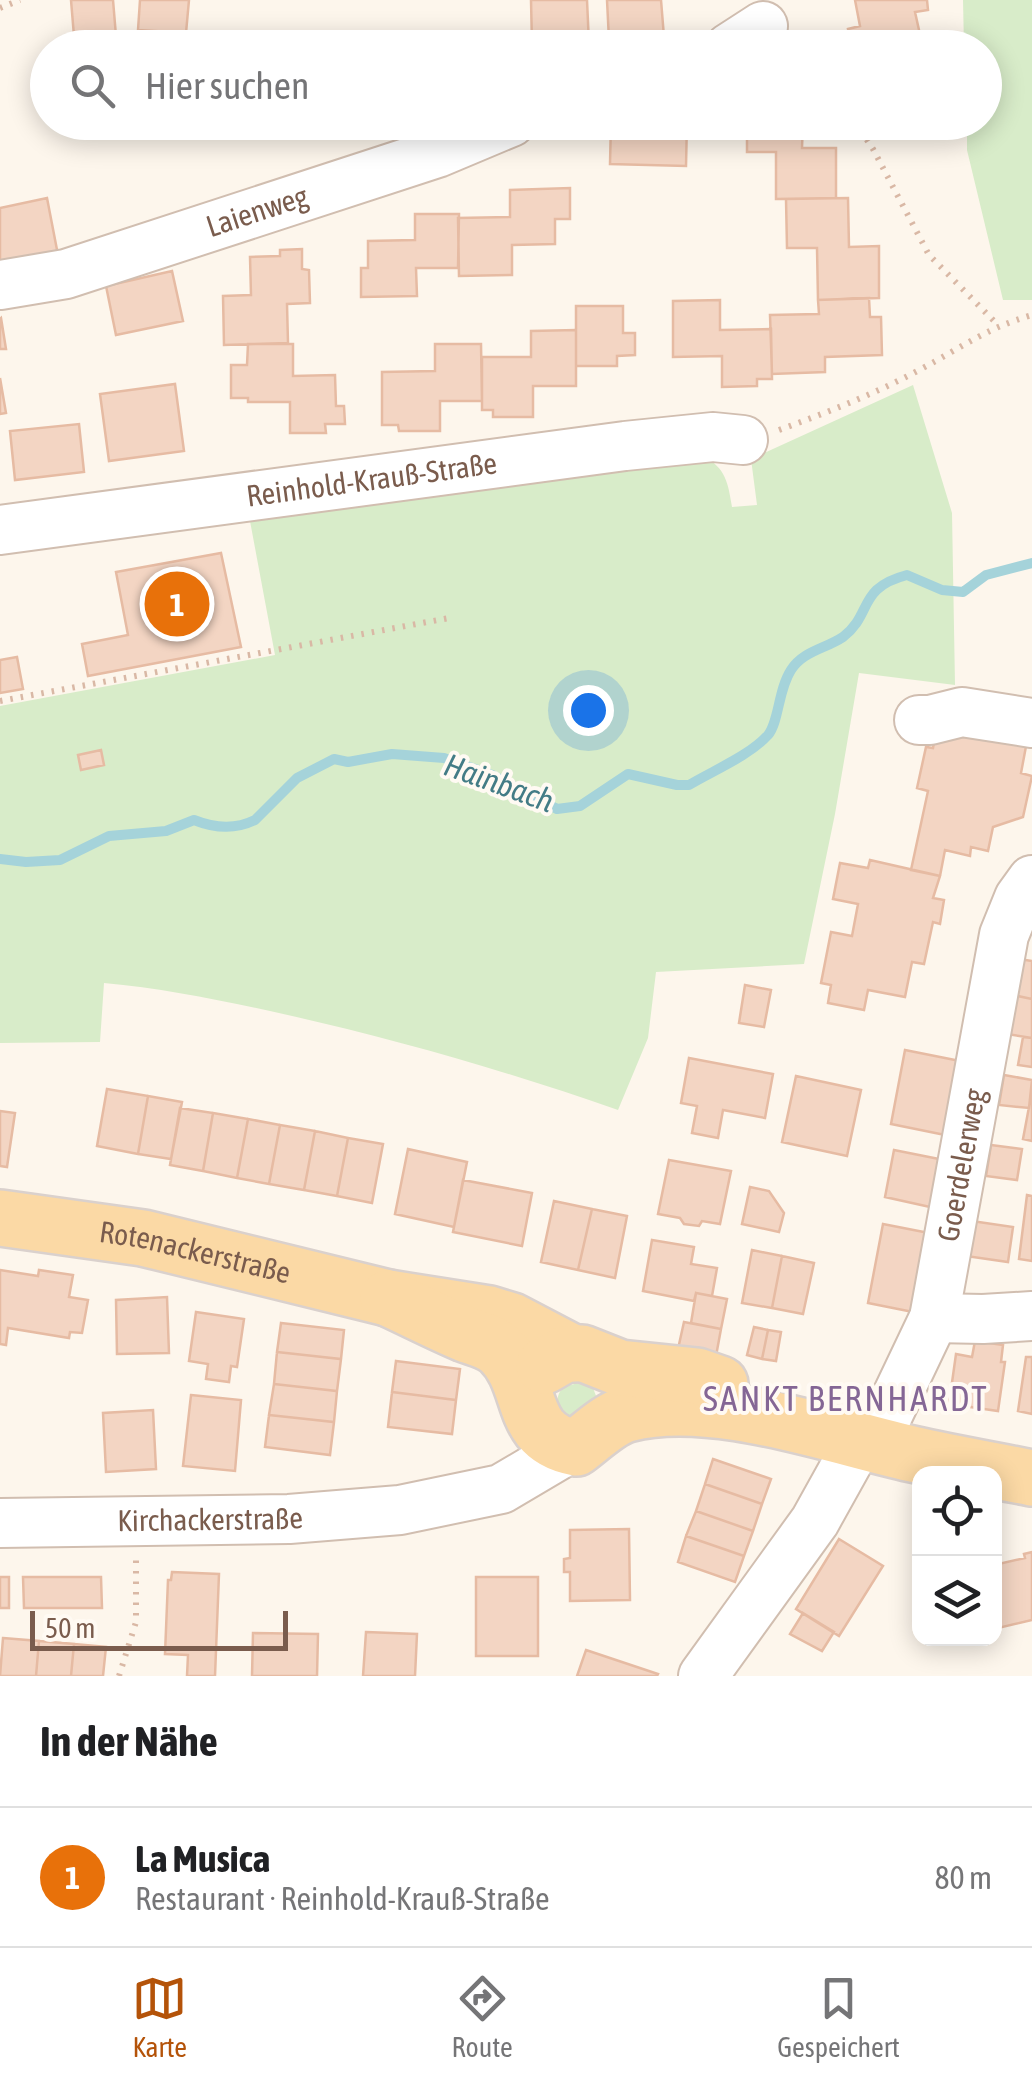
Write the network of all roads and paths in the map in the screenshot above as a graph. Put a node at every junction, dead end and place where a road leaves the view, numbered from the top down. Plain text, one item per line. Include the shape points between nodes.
1 (20, 0) edge
2 (0, 8) edge
3 (468, 140) edge
4 (867, 140) edge
5 (0, 285) edge
6 (1032, 315) edge
7 (998, 325) junction
8 (744, 440) joint
9 (0, 530) edge
10 (449, 618) dead end
11 (0, 702) edge
12 (919, 720) dead end
13 (1032, 723) edge
14 (1031, 882) edge
15 (0, 1218) edge
16 (388, 1298) junction
17 (1032, 1316) edge
18 (934, 1318) junction
19 (602, 1378) junction
20 (547, 1425) junction
21 (867, 1442) junction
22 (1032, 1478) edge
23 (136, 1522) junction
24 (0, 1523) edge
25 (119, 1676) edge
26 (703, 1676) edge

1 - 2 path
3 - 5 street, Laienweg via 66,274
4 - 7 path via 929,254
6 - 7 path
7 - 8 path via 864,398
8 - 9 street, Reinhold-Krauß-Straße via 625,446
10 - 11 path
12 - 13 street via 962,712
14 - 18 street, Goerdelerweg via 1004,935
15 - 16 main road, Rotenackerstraße via 144,1238
16 - 19 main road, Rotenackerstraße via 512,1321
16 - 20 main road, Rotenackerstraße via 498,1348
17 - 18 street
18 - 21 street, Goerdelerweg
19 - 20 main road
19 - 20 main road via 553,1359 543,1367
19 - 21 main road, Rotenackerstraße via 710,1380 790,1422
20 - 23 street, Kirchackerstraße via 418,1507 306,1518
21 - 22 main road, Rotenackerstraße
21 - 26 street, Goerdelerweg
23 - 24 street, Kirchackerstraße
23 - 25 path via 136,1622

